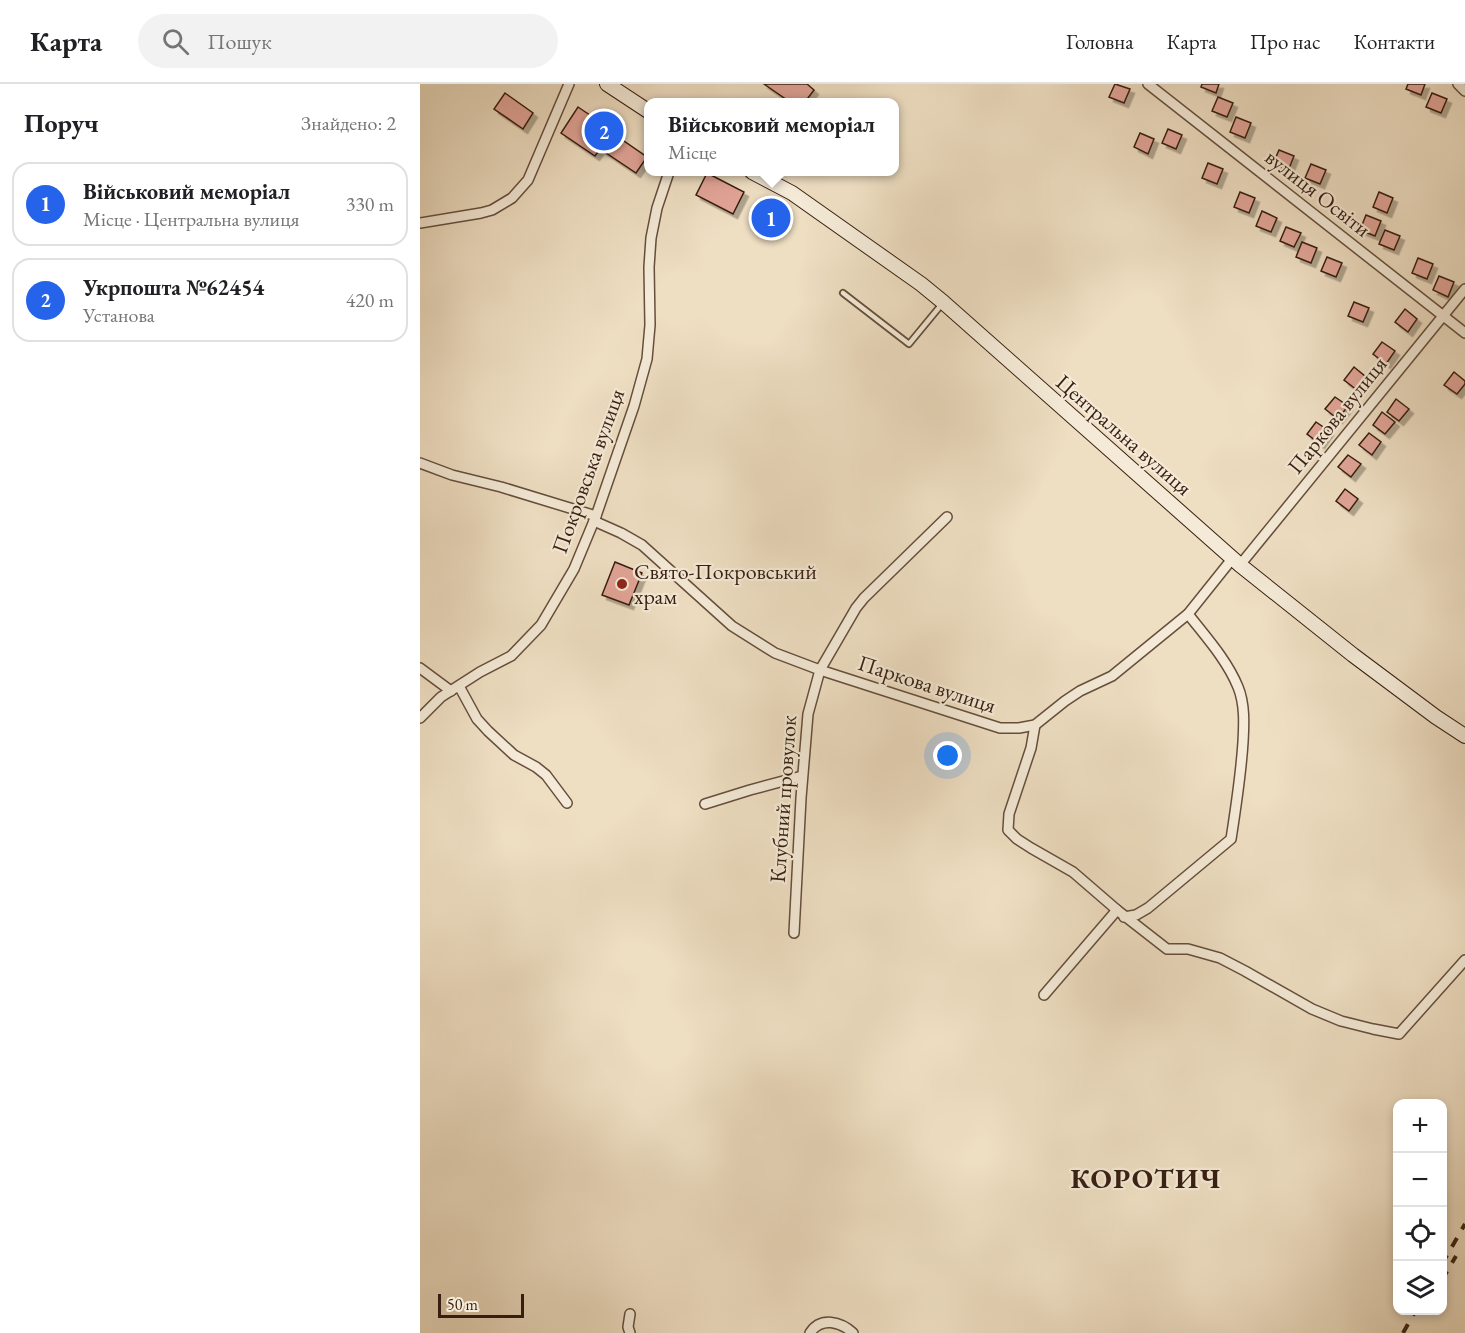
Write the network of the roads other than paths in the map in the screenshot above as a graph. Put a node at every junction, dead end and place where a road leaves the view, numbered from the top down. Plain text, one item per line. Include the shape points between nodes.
1 (569, 84) edge
2 (607, 84) edge
3 (1148, 84) edge
4 (1458, 84) edge
5 (1465, 92) edge
6 (644, 108) edge
7 (667, 176) edge
8 (761, 176) edge
9 (420, 223) edge
10 (1465, 289) edge
11 (843, 293) dead end
12 (943, 302) junction
13 (1443, 315) junction
14 (1465, 333) edge
15 (420, 464) edge
16 (947, 517) dead end
17 (595, 519) junction
18 (1236, 562) junction
19 (1188, 614) junction
20 (420, 668) edge
21 (820, 670) junction
22 (455, 688) junction
23 (420, 718) edge
24 (1035, 725) junction
25 (1465, 736) edge
26 (802, 776) junction
27 (567, 803) dead end
28 (705, 804) dead end
29 (1120, 914) junction
30 (794, 933) dead end
31 (1465, 960) edge
32 (1044, 995) dead end
33 (630, 1314) dead end
34 (811, 1331) edge
35 (630, 1333) edge
36 (853, 1333) edge

1 - 9 street via 528,180 512,198 481,213
2 - 6 street
3 - 13 street, вулиця Освіти
4 - 5 street
7 - 17 street, Покровська вулиця via 651,238 647,359
8 - 12 street, Центральна вулиця via 792,193
10 - 13 street, Паркова вулиця
11 - 12 lane via 909,344
12 - 18 street, Центральна вулиця
13 - 14 street, вулиця Освіти
13 - 18 street, Паркова вулиця
15 - 17 street, Паркова вулиця
16 - 21 street, Клубний провулок via 864,598
17 - 21 street, Паркова вулиця via 642,545 732,626 775,653
17 - 22 street, Покровська вулиця via 574,569 541,625 511,656
18 - 19 street, Паркова вулиця
18 - 25 street, Центральна вулиця via 1362,662
19 - 24 street, Паркова вулиця via 1113,676 1065,700
19 - 29 street via 1230,669 1242,704 1241,767 1231,839 1148,908 1136,915
20 - 22 street
21 - 24 street, Паркова вулиця via 1000,728
21 - 26 street, Клубний провулок via 808,714
22 - 23 street, Покровська вулиця
22 - 27 street via 488,731 514,755 546,775
24 - 29 street via 1009,814 1008,830 1073,872
26 - 28 street
26 - 30 street, Клубний провулок
29 - 31 street via 1167,949 1220,958 1312,1009 1352,1024 1399,1034
29 - 32 street
33 - 35 street
34 - 36 street via 832,1322

